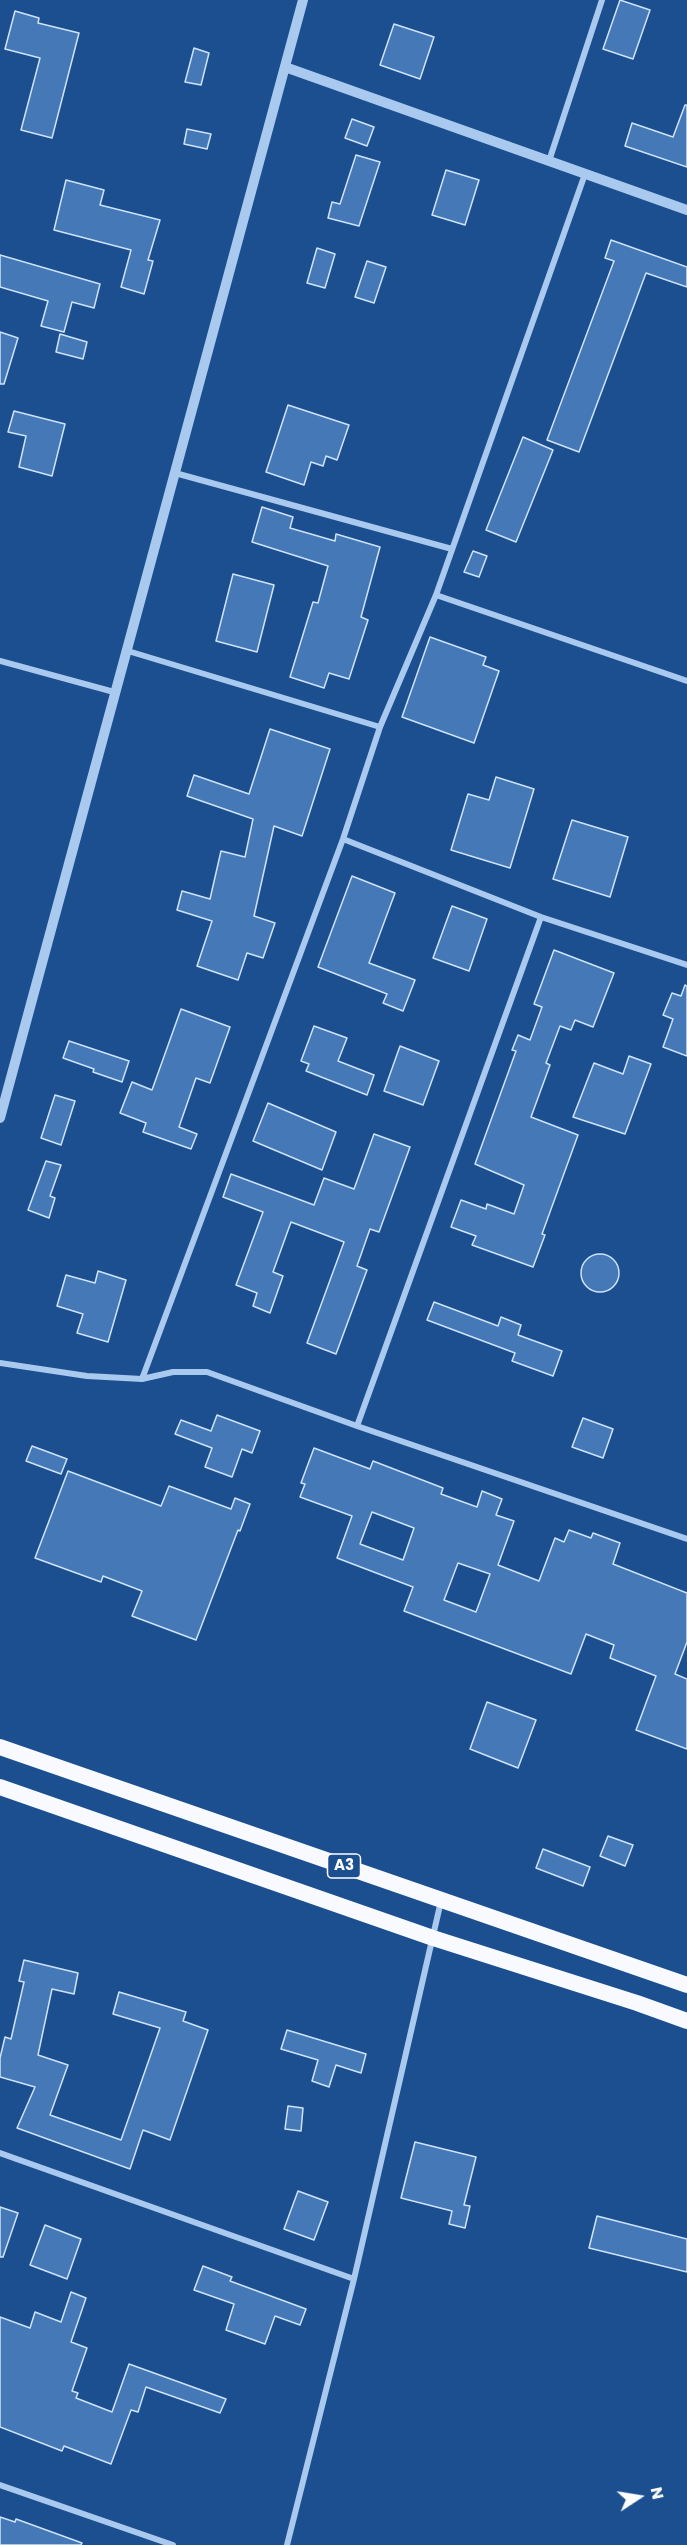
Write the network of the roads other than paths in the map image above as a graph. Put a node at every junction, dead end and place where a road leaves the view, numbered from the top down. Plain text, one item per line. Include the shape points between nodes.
1 (303, 0) edge
2 (603, 0) edge
3 (285, 67) junction
4 (549, 161) junction
5 (585, 174) junction
6 (687, 210) edge
7 (175, 473) junction
8 (452, 549) junction
9 (436, 595) junction
10 (128, 651) junction
11 (0, 661) edge
12 (687, 681) edge
13 (114, 692) junction
14 (380, 727) junction
15 (343, 840) junction
16 (541, 917) junction
17 (687, 965) edge
18 (0, 1118) edge
19 (0, 1363) edge
20 (142, 1379) junction
21 (357, 1426) junction
22 (687, 1539) edge
23 (0, 1747) edge
24 (0, 1787) edge
25 (442, 1899) junction
26 (433, 1938) junction
27 (687, 1985) edge
28 (687, 2021) edge
29 (0, 2153) edge
30 (354, 2279) junction
31 (0, 2485) edge
32 (173, 2545) edge
33 (287, 2545) edge

1 - 3 street
2 - 4 street
3 - 4 street
3 - 7 street
4 - 5 street
5 - 6 street
5 - 8 street
7 - 8 street
7 - 10 street
8 - 9 street
9 - 12 street
9 - 14 street
10 - 13 street
10 - 14 street
11 - 13 street
13 - 18 street
14 - 15 street
15 - 16 street
15 - 20 street
16 - 17 street
16 - 21 street
19 - 20 street via 87,1376
20 - 21 street via 173,1372 207,1372
21 - 22 street
23 - 25 highway, A3
24 - 26 highway, A3
25 - 26 street
25 - 27 highway, A3
26 - 28 highway, A3
26 - 30 street
29 - 30 street
30 - 33 street
31 - 32 street

